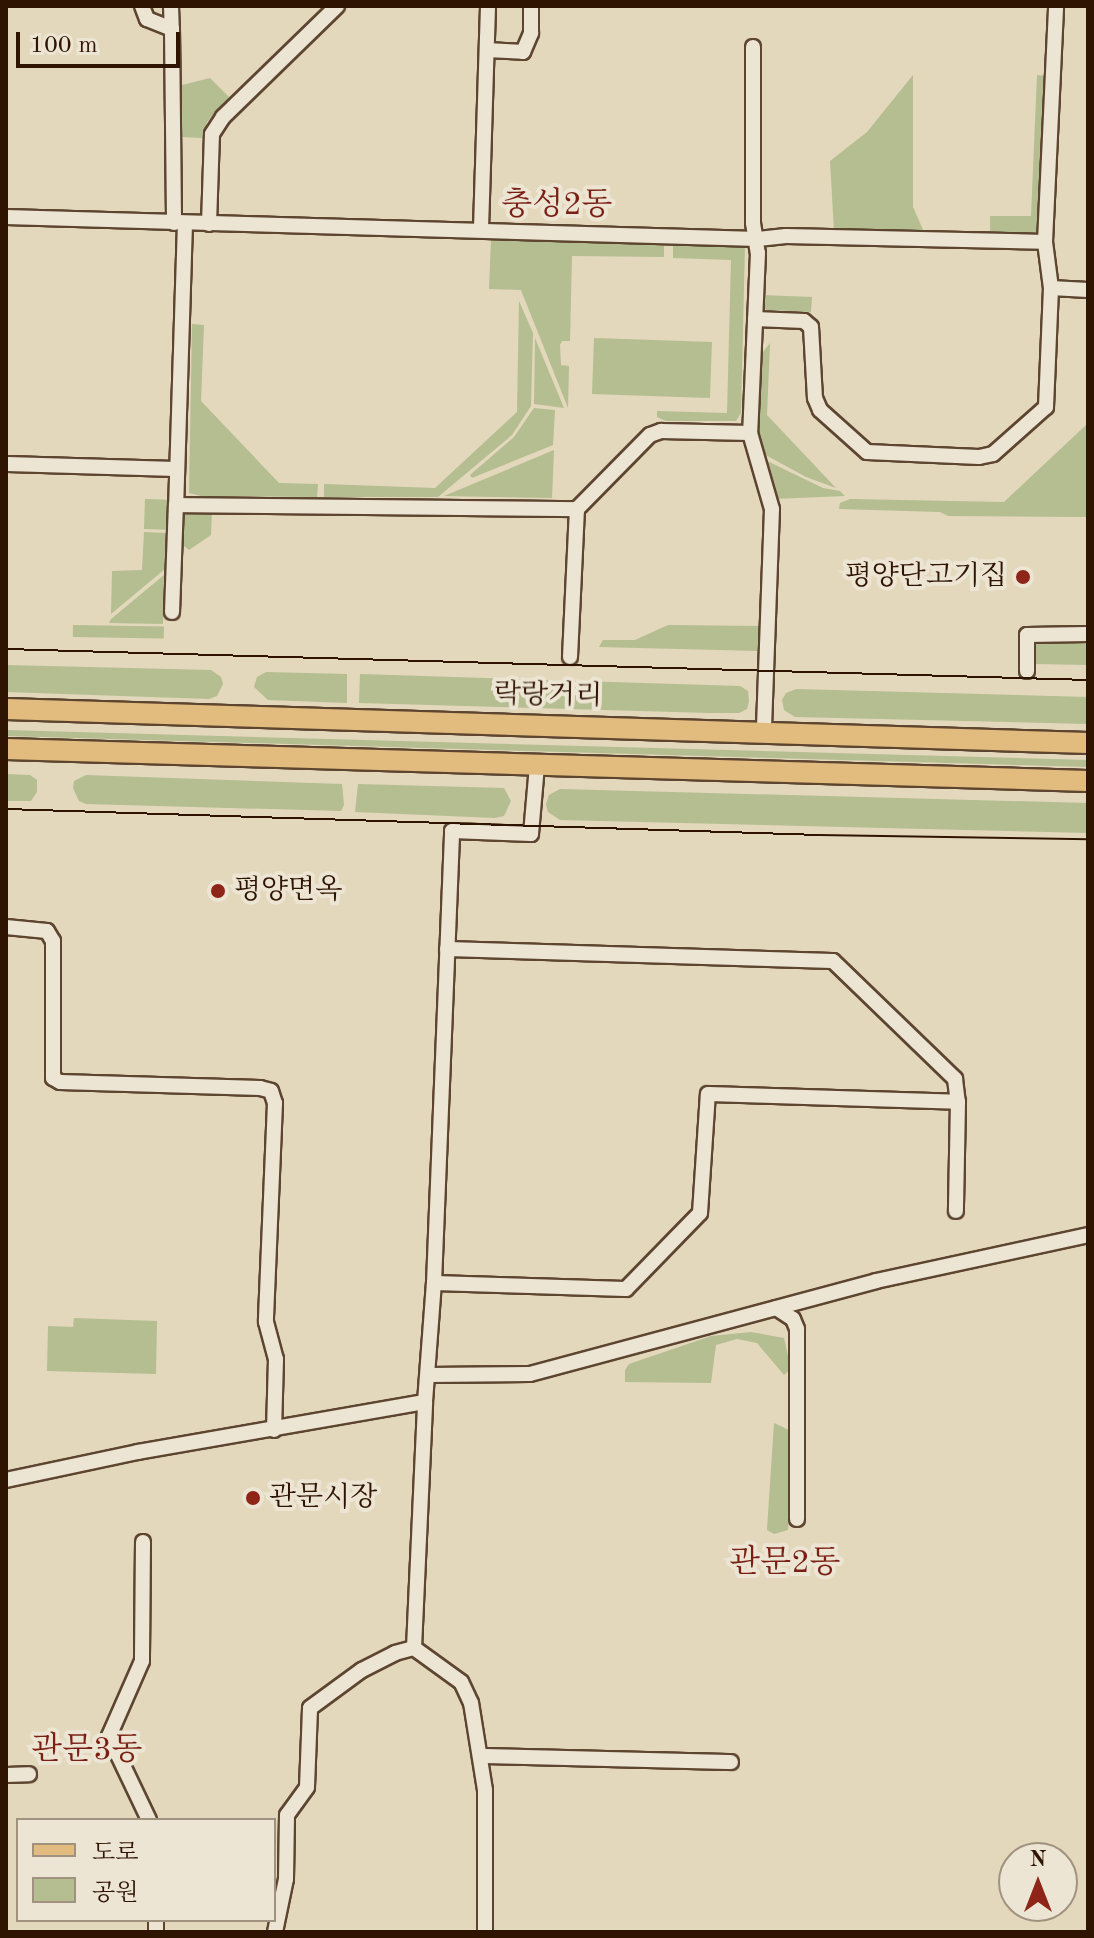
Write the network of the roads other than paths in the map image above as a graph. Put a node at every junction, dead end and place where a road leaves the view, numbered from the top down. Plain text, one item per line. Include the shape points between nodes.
1 (142, 6) edge
2 (171, 6) edge
3 (337, 6) edge
4 (488, 6) edge
5 (531, 6) edge
6 (1056, 6) edge
7 (172, 29) junction
8 (753, 47) dead end
9 (487, 50) junction
10 (6, 217) edge
11 (180, 223) junction
12 (209, 224) junction
13 (481, 229) junction
14 (758, 239) junction
15 (1045, 242) junction
16 (1051, 288) junction
17 (1088, 290) edge
18 (755, 319) junction
19 (750, 433) junction
20 (6, 464) edge
21 (177, 469) junction
22 (176, 505) junction
23 (577, 509) junction
24 (172, 612) dead end
25 (1088, 634) edge
26 (570, 657) dead end
27 (1027, 671) dead end
28 (6, 709) edge
29 (764, 731) junction
30 (1088, 743) edge
31 (6, 749) edge
32 (537, 766) junction
33 (1088, 781) edge
34 (6, 927) edge
35 (447, 949) junction
36 (958, 1102) junction
37 (956, 1211) dead end
38 (1088, 1235) edge
39 (434, 1283) junction
40 (776, 1308) junction
41 (429, 1375) junction
42 (425, 1402) junction
43 (274, 1430) junction
44 (6, 1480) edge
45 (797, 1519) dead end
46 (143, 1542) dead end
47 (414, 1648) junction
48 (482, 1756) junction
49 (731, 1762) dead end
50 (29, 1774) dead end
51 (6, 1775) edge
52 (148, 1818) edge
53 (275, 1932) edge
54 (485, 1932) edge

1 - 7 street via 147,19
2 - 7 street
3 - 12 street via 223,117 212,134
4 - 9 street
5 - 9 street via 531,33 523,52
6 - 15 street
7 - 11 street
8 - 14 street via 753,223
9 - 13 street
10 - 11 street
11 - 12 street
11 - 21 street
12 - 13 street
13 - 14 street
14 - 15 street
14 - 18 street
15 - 16 street
16 - 17 street
16 - 18 street via 1046,407 993,454 979,457 867,452 820,410 811,327 804,321
18 - 19 street
19 - 23 street via 650,435
19 - 29 street via 772,509
20 - 21 street
21 - 22 street
22 - 23 street
22 - 24 street
23 - 26 street
25 - 27 street via 1027,635
28 - 29 main road, 락랑거리
29 - 30 main road, 락랑거리
31 - 32 main road
32 - 33 main road
32 - 35 street via 531,834 452,831
34 - 43 street via 47,931 53,941 53,1078 271,1091 275,1103 266,1322 276,1359
35 - 36 street via 833,961 955,1079
35 - 39 street
36 - 37 street
36 - 39 street via 708,1094 700,1213 626,1289
38 - 40 street
39 - 41 street
40 - 41 street via 530,1374
40 - 45 street via 793,1319 797,1329
41 - 42 street
42 - 43 street
42 - 47 street
43 - 44 street
46 - 52 street via 142,1661 109,1736
47 - 48 street via 461,1682
47 - 53 street via 362,1670 310,1708 307,1787 287,1815 286,1879
48 - 49 street
48 - 54 street via 488,1856
50 - 51 street

